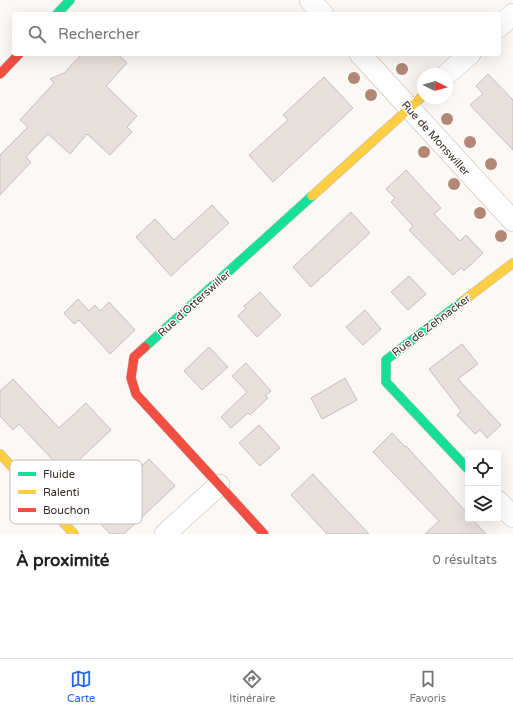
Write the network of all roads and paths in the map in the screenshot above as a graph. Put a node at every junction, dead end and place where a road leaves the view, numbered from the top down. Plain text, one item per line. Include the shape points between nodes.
1 (70, 0) edge
2 (310, 0) edge
3 (58, 12) edge
4 (321, 12) edge
5 (513, 14) edge
6 (501, 25) edge
7 (17, 56) edge
8 (362, 56) edge
9 (468, 56) edge
10 (453, 69) edge
11 (0, 74) edge
12 (416, 102) edge
13 (513, 221) edge
14 (513, 262) edge
15 (0, 454) edge
16 (10, 465) edge
17 (465, 466) edge
18 (219, 485) junction
19 (501, 504) edge
20 (513, 517) edge
21 (65, 524) edge
22 (74, 534) edge
23 (164, 534) edge
24 (264, 534) edge

1 - 3 street
2 - 4 street
5 - 6 street
7 - 11 street
8 - 12 street, Rue de Monswiller
9 - 10 street
12 - 13 street, Rue de Monswiller
12 - 18 street, Rue d'Otterswiller via 134,357 131,378 136,394
14 - 17 street, Rue de Zehnacker via 386,360 386,382
15 - 16 street
18 - 23 street
18 - 24 street, Rue d'Otterswiller
19 - 20 street
21 - 22 street

